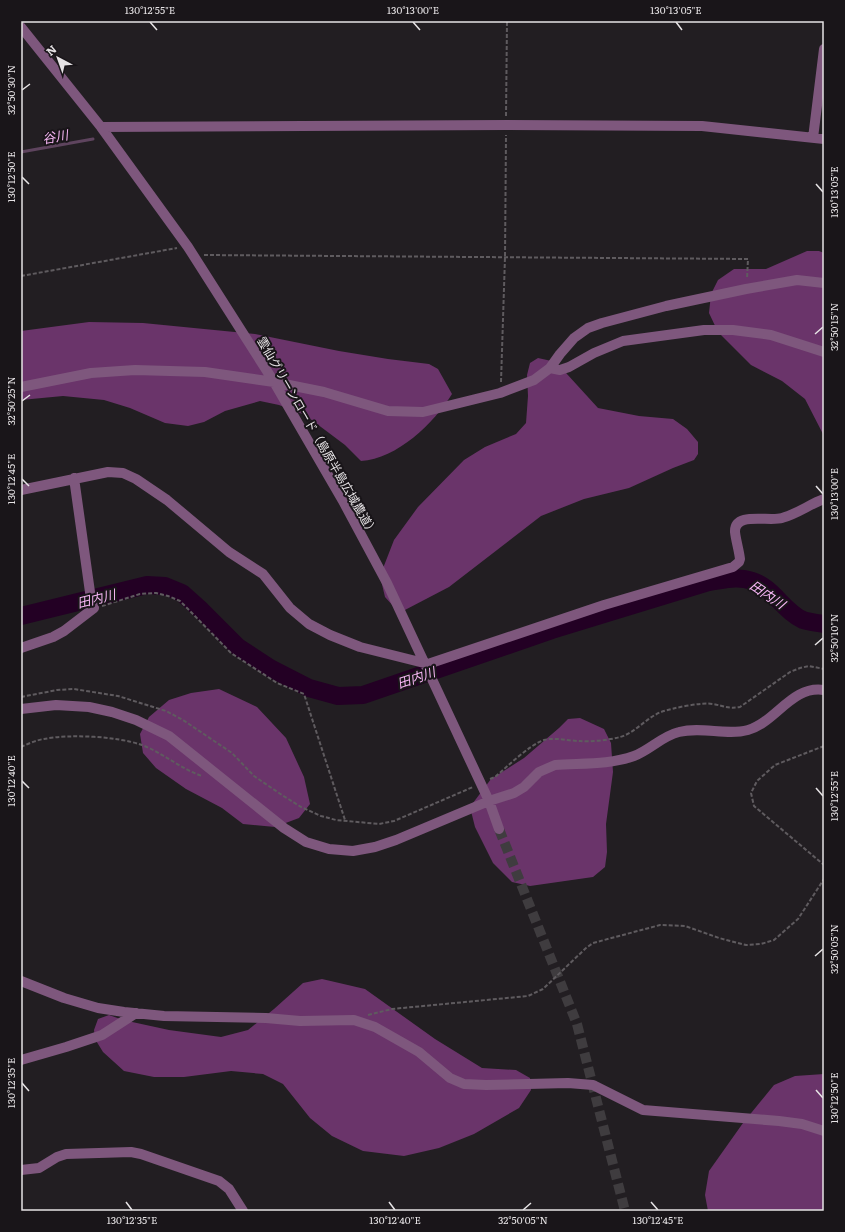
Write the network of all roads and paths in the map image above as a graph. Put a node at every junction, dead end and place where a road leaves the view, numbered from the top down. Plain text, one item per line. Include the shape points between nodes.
1 (507, 21) edge
2 (21, 27) edge
3 (824, 49) edge
4 (506, 125) junction
5 (102, 127) junction
6 (813, 138) junction
7 (824, 139) edge
8 (190, 251) junction
9 (505, 257) junction
10 (21, 276) edge
11 (824, 283) edge
12 (746, 289) junction
13 (824, 352) edge
14 (550, 368) junction
15 (274, 382) junction
16 (21, 387) edge
17 (500, 393) junction
18 (74, 478) junction
19 (21, 490) edge
20 (824, 499) edge
21 (94, 607) junction
22 (21, 648) edge
23 (824, 669) edge
24 (824, 690) edge
25 (21, 696) edge
26 (21, 709) edge
27 (824, 746) edge
28 (21, 747) edge
29 (215, 772) junction
30 (488, 780) dead end
31 (474, 787) dead end
32 (486, 797) junction
33 (345, 820) junction
34 (499, 829) tunnel mouth
35 (824, 865) edge
36 (824, 879) edge
37 (21, 981) edge
38 (136, 1013) junction
39 (354, 1020) junction
40 (21, 1060) edge
41 (824, 1131) edge
42 (21, 1170) edge
43 (243, 1211) edge

1 - 4 path
2 - 5 street, 雲仙グリーンロード（島原半島広域農道）
3 - 6 street
4 - 5 street
4 - 6 street via 702,126
4 - 9 path
5 - 8 street, 雲仙グリーンロード（島原半島広域農道）
6 - 7 street
8 - 9 path
8 - 10 path
8 - 15 street, 雲仙グリーンロード（島原半島広域農道）
9 - 12 path via 748,259
9 - 17 path
11 - 12 street via 797,280
12 - 14 street via 666,306 588,328 574,338
13 - 14 street via 771,335 733,330 704,330 623,341 594,353 569,368
14 - 17 street via 534,380
15 - 16 street via 205,372 135,370 91,373
15 - 17 street via 324,392 388,411 423,412
15 - 32 street, 雲仙グリーンロード（島原半島広域農道） via 343,501 386,583
18 - 19 street
18 - 20 street via 108,472 123,473 136,479 167,500 229,552 263,574 290,608 309,624 360,647 428,664 604,605 733,566 740,559 735,531 743,519 782,518
18 - 21 street
21 - 22 street via 64,631
21 - 33 path via 140,594 156,592 168,596 180,601 231,653 278,683 304,694
23 - 30 path via 809,666 790,672 740,707 730,708 711,703 694,705 662,712 620,737 582,741 542,741
24 - 32 street via 805,692 791,699 763,723 749,730 679,732 635,755 616,761 548,767 514,793
25 - 33 path via 51,690 74,689 118,696 166,711 232,753 254,776 301,807 322,816
26 - 29 street via 56,705 89,707 112,712 169,736
27 - 35 path via 775,765 757,781 751,792 754,806
28 - 29 path via 59,736 122,740 141,745 194,773 210,776
29 - 32 street via 284,828 306,842 329,849 353,851 375,847 396,840
31 - 33 path via 394,821 379,824
32 - 34 street, 雲仙グリーンロード（島原半島広域農道）
36 - 39 path via 798,919 774,940 761,944 746,945 685,926 660,925 594,943 543,989 528,996 392,1009
37 - 38 street via 98,1008
38 - 39 street via 300,1021
38 - 40 street via 102,1034
39 - 41 street via 375,1027 419,1052 450,1078 464,1084 593,1085 643,1110 779,1120
42 - 43 street via 39,1168 66,1154 131,1152 219,1181 228,1189

